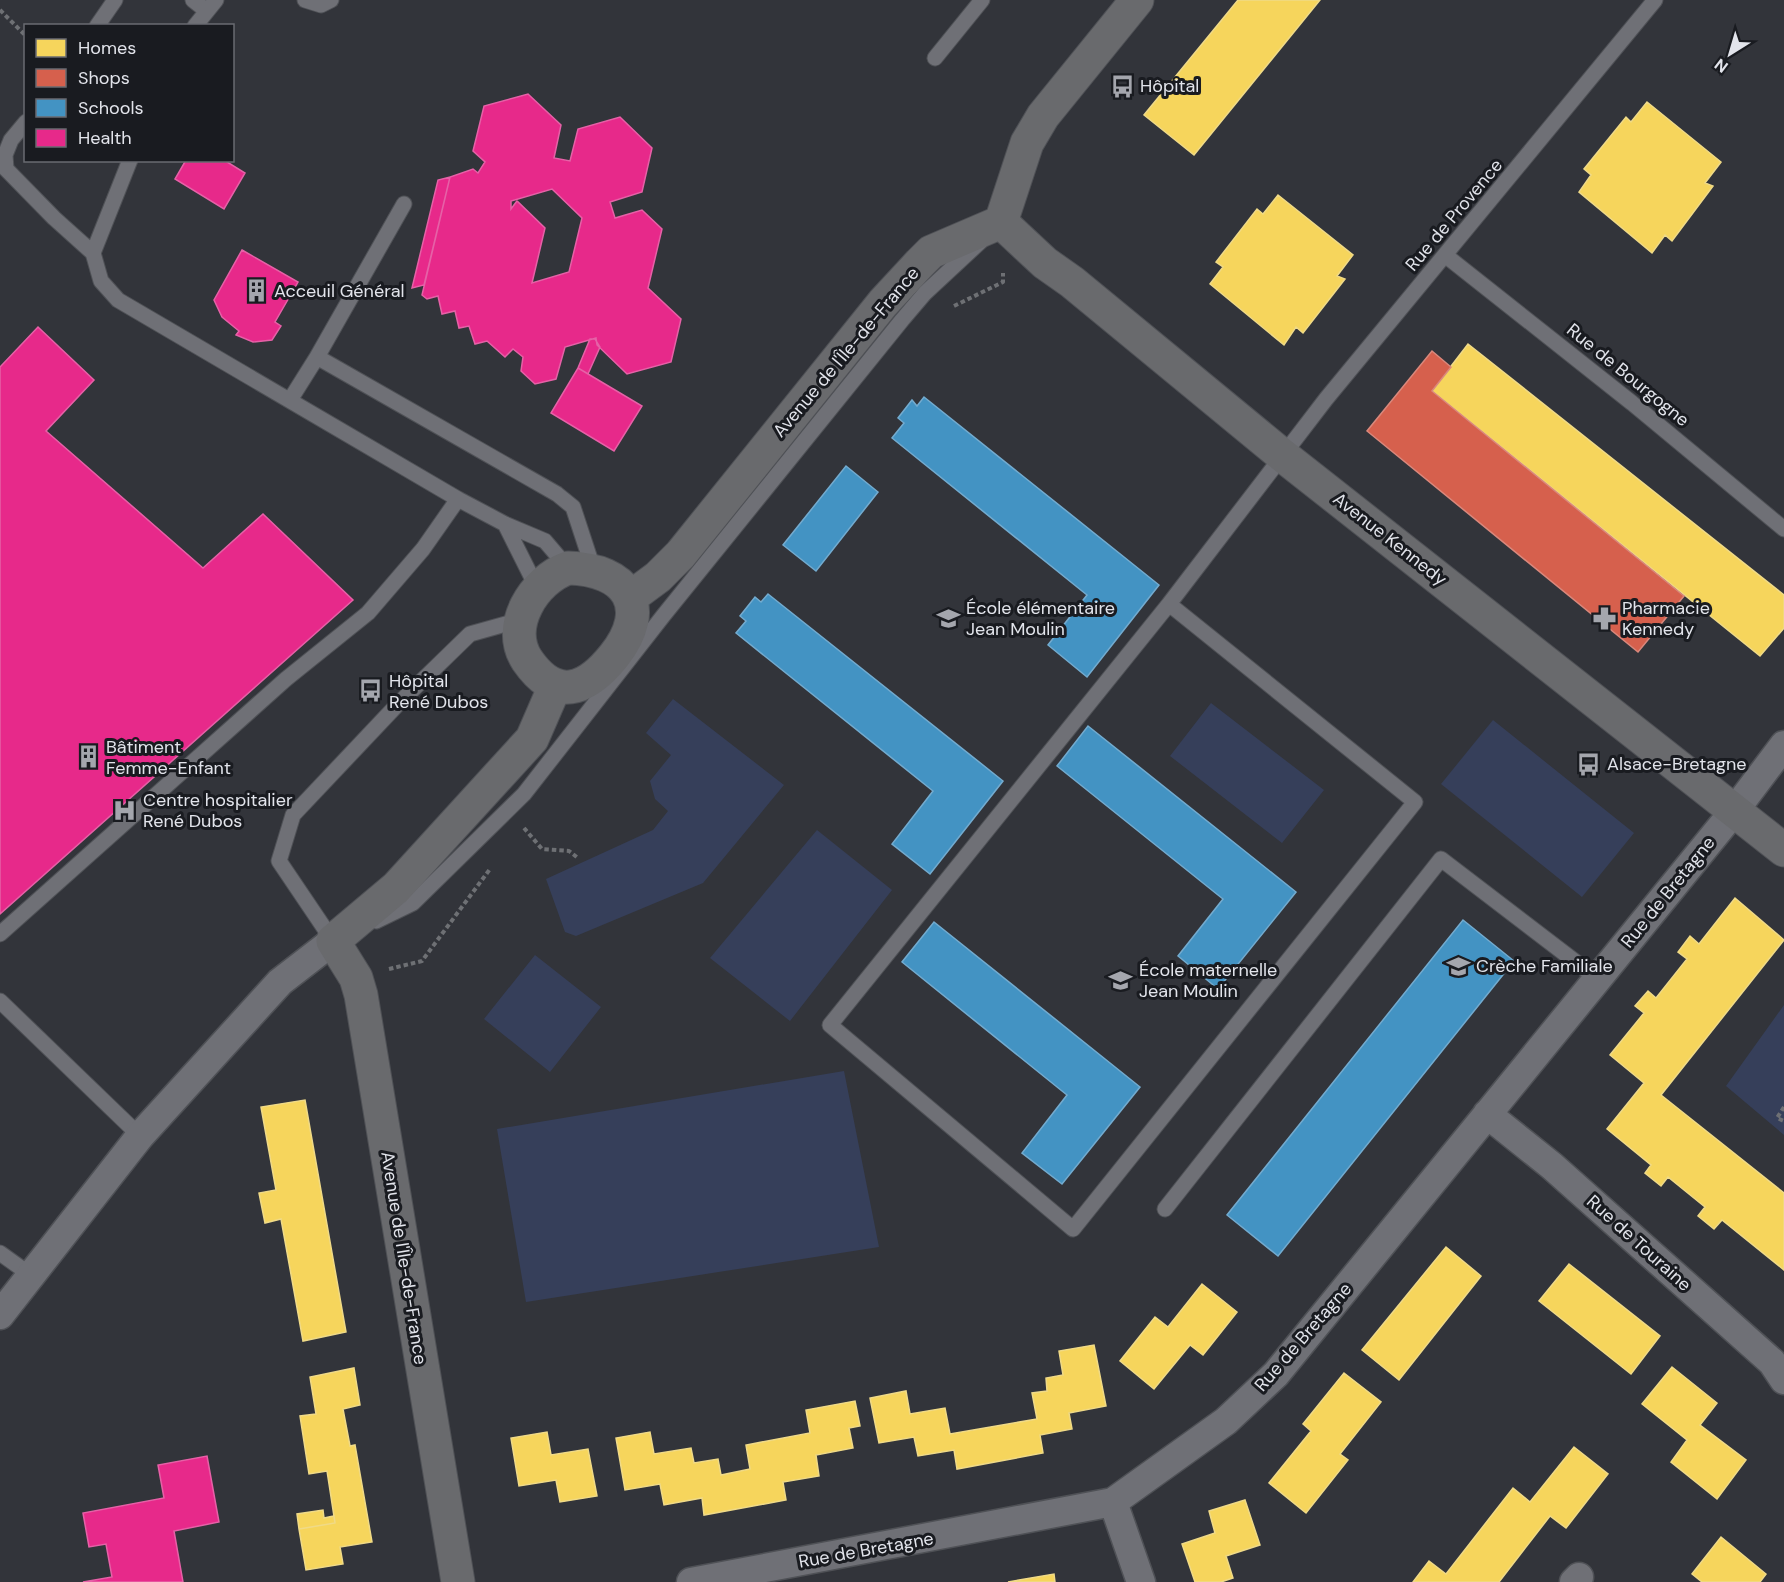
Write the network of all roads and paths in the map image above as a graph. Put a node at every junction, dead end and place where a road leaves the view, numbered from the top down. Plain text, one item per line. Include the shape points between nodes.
1 (115, 0) edge
2 (194, 0) edge
3 (305, 0) edge
4 (331, 0) edge
5 (982, 0) edge
6 (1137, 0) edge
7 (1655, 0) edge
8 (211, 5) edge
9 (0, 10) edge
10 (98, 24) edge
11 (197, 24) edge
12 (24, 34) edge
13 (935, 58) dead end
14 (24, 124) edge
15 (129, 162) edge
16 (404, 204) dead end
17 (1000, 222) junction
18 (93, 253) junction
19 (1445, 255) junction
20 (317, 357) junction
21 (290, 400) junction
22 (1282, 455) junction
23 (458, 499) junction
24 (505, 524) junction
25 (1784, 529) edge
26 (581, 569) junction
27 (658, 577) junction
28 (538, 590) junction
29 (631, 597) junction
30 (1169, 604) junction
31 (663, 616) junction
32 (520, 620) junction
33 (555, 686) junction
34 (1784, 745) edge
35 (1735, 810) junction
36 (522, 826) dead end
37 (1784, 850) edge
38 (578, 858) dead end
39 (0, 934) edge
40 (333, 941) junction
41 (1598, 979) junction
42 (0, 1002) edge
43 (1784, 1107) edge
44 (1487, 1114) junction
45 (1784, 1122) edge
46 (140, 1136) junction
47 (1165, 1209) dead end
48 (0, 1253) edge
49 (32, 1276) junction
50 (0, 1315) edge
51 (1784, 1380) edge
52 (1113, 1502) junction
53 (458, 1582) edge
54 (691, 1582) edge
55 (1141, 1582) edge

1 - 10 lane
2 - 8 lane
3 - 4 lane via 321,5
5 - 13 lane
6 - 17 street via 1043,116 1027,143
7 - 19 lane, Rue de Provence
8 - 11 lane
9 - 12 path
14 - 18 lane via 11,140 5,155 6,169
15 - 18 lane
16 - 20 lane
17 - 22 street, Avenue Kennedy
17 - 27 street, Avenue de l'Île-de-France via 931,252 920,263
17 - 31 lane via 925,293
18 - 21 lane via 101,280 118,300
19 - 22 lane, Rue de Provence
19 - 25 lane, Rue de Bourgogne
20 - 21 lane
20 - 26 lane via 557,494 573,507
21 - 23 lane
22 - 30 lane, Rue de Provence
22 - 35 street, Avenue Kennedy
23 - 24 lane
23 - 39 lane via 423,549 368,613 286,679
24 - 26 lane via 545,541
24 - 28 lane
26 - 28 street via 555,573
26 - 29 street via 621,585
27 - 29 street, Avenue de l'Île-de-France
27 - 31 lane
28 - 32 street
29 - 33 street via 634,609 628,638 607,665 583,686
30 - 30 lane, Rue de Provence via 830,1025 1072,1229 1414,802
31 - 40 lane via 524,794 413,903
32 - 33 street via 521,647 526,657 538,674
32 - 40 lane via 470,634 293,814 279,861
33 - 40 street via 532,739 396,888
34 - 35 street, Rue de Bretagne
35 - 37 street, Avenue Kennedy
35 - 41 street, Rue de Bretagne
36 - 38 path via 542,849 569,851
40 - 46 street via 280,982
40 - 53 street, Avenue de l'Île-de-France via 356,978 361,995
41 - 44 street, Rue de Bretagne
41 - 47 lane via 1441,859
42 - 46 lane
43 - 45 path via 1777,1118
44 - 51 street, Rue de Touraine via 1763,1354
44 - 52 street, Rue de Bretagne via 1276,1374 1226,1421
46 - 49 street
48 - 49 lane
49 - 50 street
52 - 54 street, Rue de Bretagne
52 - 55 street

